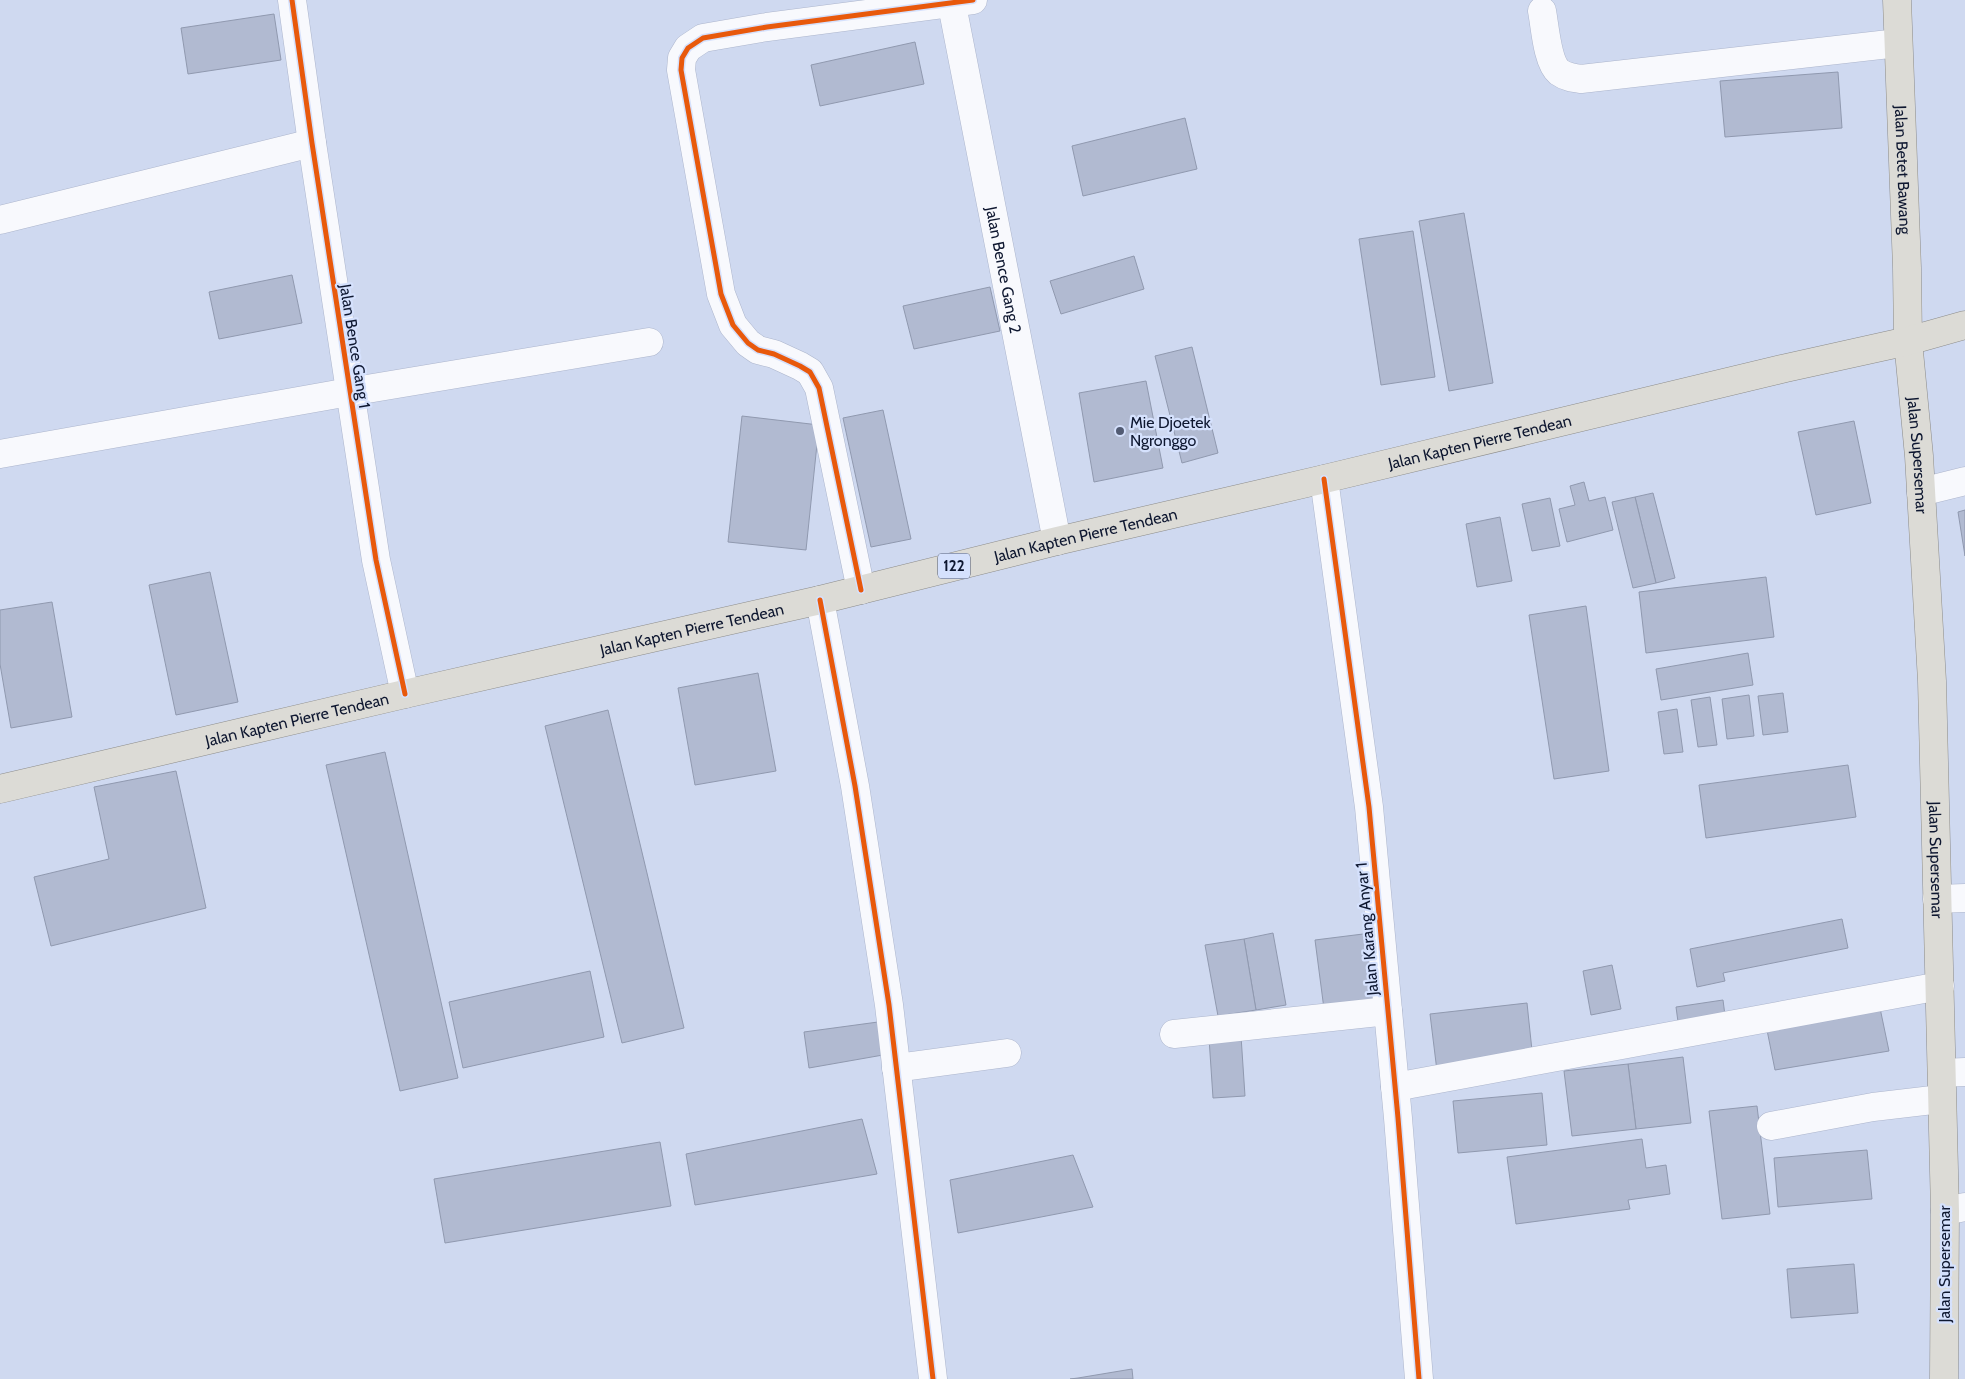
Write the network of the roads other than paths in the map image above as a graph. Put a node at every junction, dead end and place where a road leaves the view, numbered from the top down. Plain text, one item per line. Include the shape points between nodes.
1 (292, 0) edge
2 (1897, 0) edge
3 (958, 1) edge
4 (1542, 11) dead end
5 (1898, 43) junction
6 (312, 143) junction
7 (0, 220) edge
8 (1965, 325) edge
9 (1908, 341) junction
10 (649, 342) dead end
11 (350, 392) junction
12 (0, 454) edge
13 (1324, 480) junction
14 (1965, 482) edge
15 (1921, 492) junction
16 (1057, 540) junction
17 (861, 590) junction
18 (820, 600) junction
19 (405, 694) junction
20 (0, 789) edge
21 (1965, 898) edge
22 (1937, 899) junction
23 (1940, 986) junction
24 (1388, 1011) junction
25 (1174, 1034) dead end
26 (1007, 1052) dead end
27 (896, 1068) junction
28 (1949, 1081) edge
29 (1394, 1087) junction
30 (1771, 1126) dead end
31 (1955, 1209) edge
32 (933, 1379) edge
33 (1419, 1379) edge
34 (1944, 1379) edge

1 - 6 street, Jalan Bence Gang 1
2 - 5 main road, Jalan Betet Bawang
3 - 16 street, Jalan Bence Gang 2
3 - 17 street via 703,38 688,48 682,58 681,70 722,294 733,325 748,343 810,372 819,388
4 - 5 street via 1551,57 1557,70 1567,77 1582,79
5 - 9 main road, Jalan Betet Bawang
6 - 7 street
6 - 11 street, Jalan Bence Gang 1
8 - 9 main road, Jalan Kapten Pierre Tendean / 122
9 - 13 main road, Jalan Kapten Pierre Tendean / 122
9 - 15 main road, Jalan Supersemar
10 - 11 street
11 - 12 street
11 - 19 street, Jalan Bence Gang 1 via 376,560
13 - 16 main road, Jalan Kapten Pierre Tendean / 122
13 - 24 street, Jalan Karang Anyar 1 via 1368,807
14 - 15 street
15 - 22 main road, Jalan Supersemar via 1932,680
16 - 17 main road, Jalan Kapten Pierre Tendean / 122
17 - 18 main road, Jalan Kapten Pierre Tendean / 122
18 - 19 main road, Jalan Kapten Pierre Tendean / 122
18 - 27 street via 855,786
19 - 20 main road, Jalan Kapten Pierre Tendean / 122
21 - 22 street
22 - 23 main road, Jalan Supersemar
23 - 28 main road, Jalan Supersemar
23 - 29 street
24 - 25 street
24 - 29 street, Jalan Karang Anyar 1
26 - 27 street
27 - 32 street
28 - 30 street via 1873,1107
28 - 31 main road, Jalan Supersemar
29 - 33 street, Jalan Karang Anyar 1
31 - 34 main road, Jalan Supersemar

